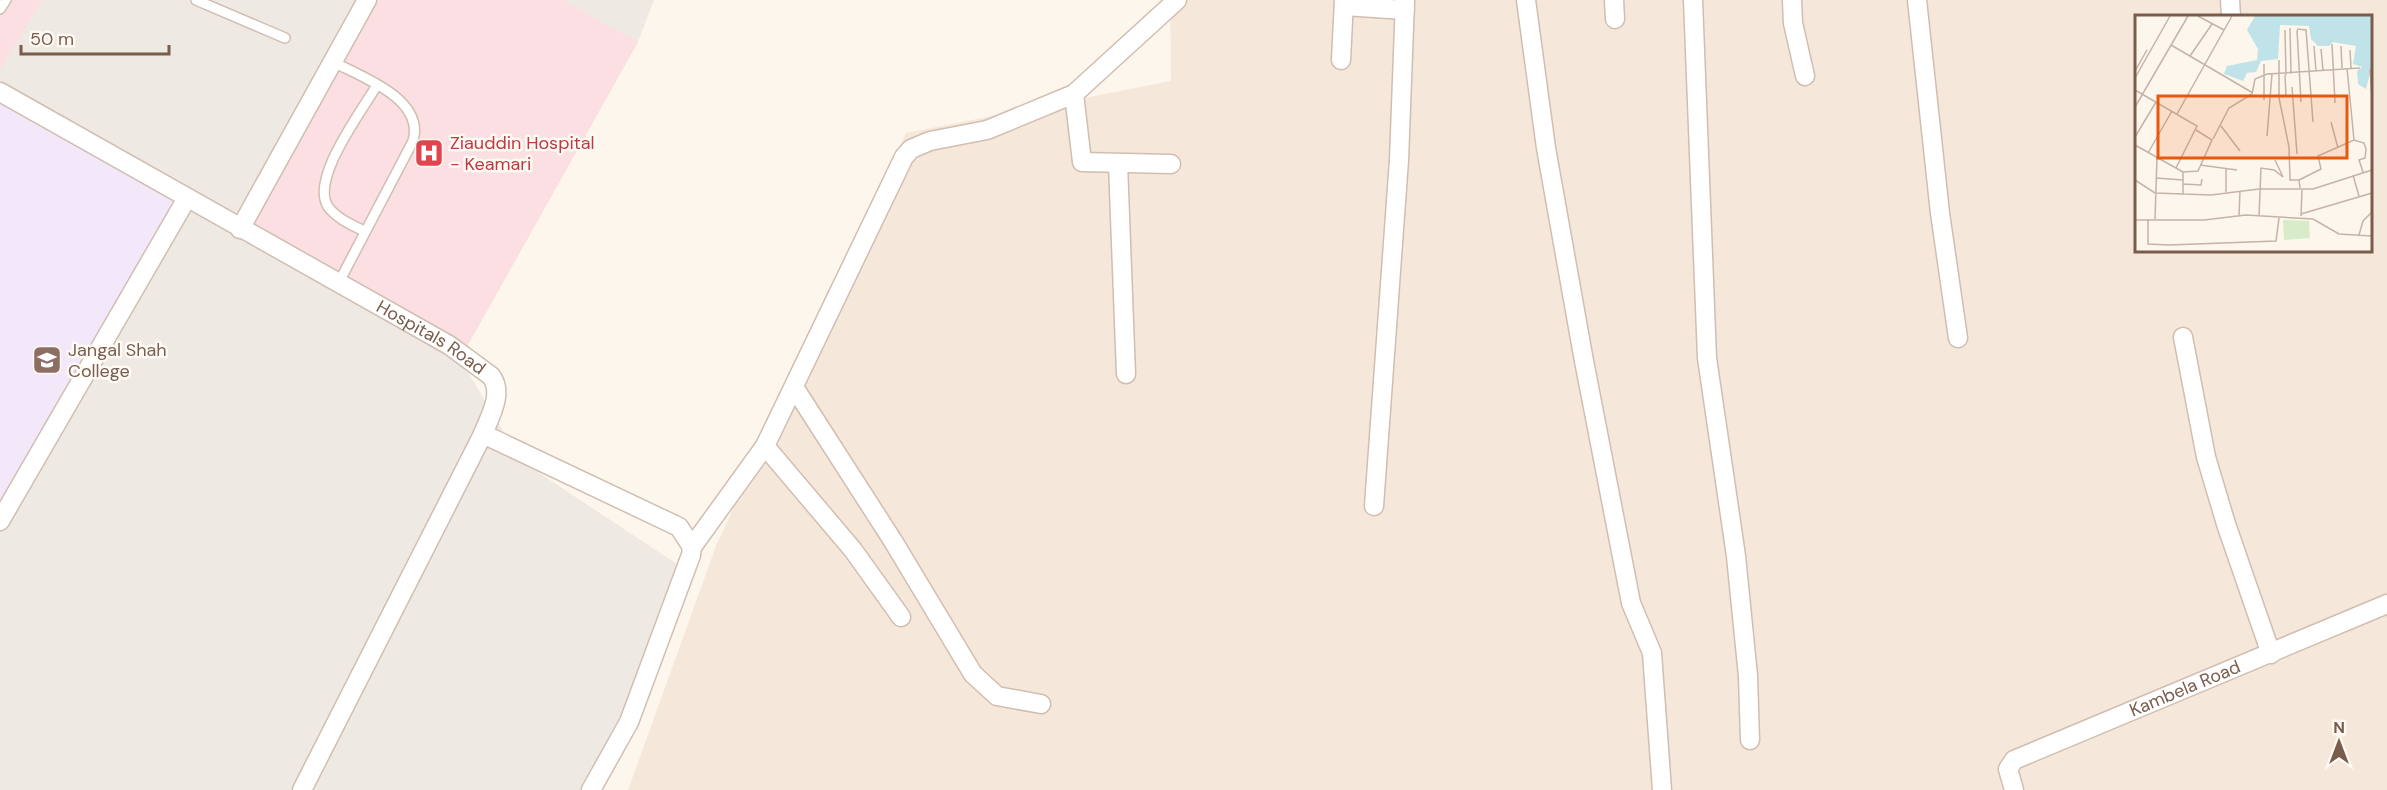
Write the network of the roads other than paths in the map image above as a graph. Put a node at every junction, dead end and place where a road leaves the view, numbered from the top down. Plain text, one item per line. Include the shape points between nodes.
1 (6, 0) edge
2 (196, 0) edge
3 (368, 0) edge
4 (1177, 0) edge
5 (1526, 0) edge
6 (1614, 0) edge
7 (1693, 0) edge
8 (1792, 0) edge
9 (1917, 0) edge
10 (2230, 0) edge
11 (1344, 3) edge
12 (1405, 5) edge
13 (0, 9) edge
14 (2231, 15) edge
15 (1615, 19) dead end
16 (285, 38) dead end
17 (1341, 60) dead end
18 (333, 62) junction
19 (1805, 76) dead end
20 (377, 85) junction
21 (0, 92) edge
22 (1074, 94) junction
23 (1118, 164) junction
24 (1170, 164) dead end
25 (187, 198) junction
26 (240, 229) junction
27 (364, 231) junction
28 (338, 284) junction
29 (2183, 337) dead end
30 (1958, 338) dead end
31 (1126, 374) dead end
32 (794, 387) junction
33 (483, 434) junction
34 (765, 446) junction
35 (1374, 506) dead end
36 (0, 521) edge
37 (692, 547) junction
38 (2387, 604) edge
39 (901, 617) dead end
40 (2271, 654) junction
41 (1041, 704) dead end
42 (1750, 740) dead end
43 (302, 790) edge
44 (591, 790) edge
45 (1662, 790) edge
46 (2014, 790) edge

1 - 13 lane
2 - 16 lane
3 - 18 street
4 - 22 street
5 - 45 street via 1546,148 1584,361 1631,603 1652,653
6 - 15 street
7 - 42 street via 1707,358 1736,556
8 - 19 street
9 - 30 street via 1942,234
10 - 14 street
11 - 12 street
11 - 17 street
12 - 35 street via 1399,160
18 - 20 lane
18 - 26 street
20 - 27 lane via 401,102 413,117 416,129
20 - 27 lane via 328,168 323,190 328,207 338,217
21 - 25 street, Hospitals Road
22 - 23 street via 1082,162
22 - 32 street via 987,130 930,141 911,149
23 - 24 street
23 - 31 street
25 - 26 street, Hospitals Road
25 - 36 street
26 - 28 street, Hospitals Road
27 - 28 lane
28 - 33 street, Hospitals Road via 449,345 491,376 498,392
29 - 40 street via 2206,457
32 - 34 street
32 - 41 street via 973,674 997,696
33 - 37 street via 679,527
33 - 43 street, Hospitals Road
34 - 37 street
34 - 39 street via 853,550
37 - 44 street via 629,722
38 - 40 street, Kambela Road
40 - 46 street, Kambela Road via 2014,760 2008,769

